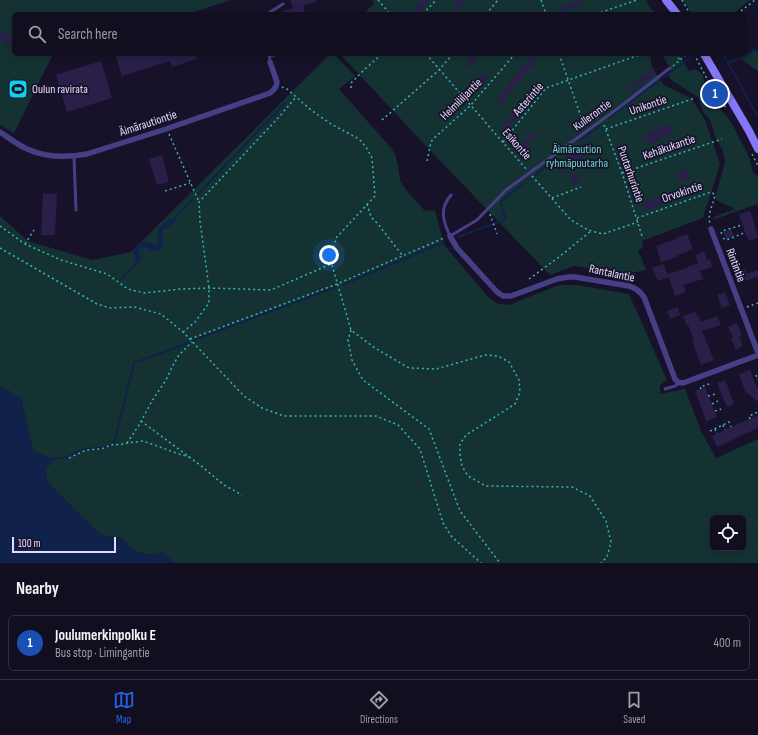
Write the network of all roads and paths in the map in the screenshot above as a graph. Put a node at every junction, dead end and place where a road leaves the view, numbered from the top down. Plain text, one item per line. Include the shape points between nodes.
1 (378, 0) edge
2 (436, 0) edge
3 (498, 0) edge
4 (541, 0) edge
5 (637, 0) edge
6 (666, 0) edge
7 (682, 0) edge
8 (755, 0) edge
9 (282, 4) dead end
10 (270, 12) edge
11 (388, 12) edge
12 (425, 12) edge
13 (488, 12) edge
14 (545, 12) edge
15 (602, 12) edge
16 (675, 12) edge
17 (689, 12) edge
18 (740, 12) edge
19 (380, 56) edge
20 (428, 56) edge
21 (450, 56) edge
22 (513, 56) edge
23 (560, 56) edge
24 (636, 56) edge
25 (677, 56) edge
26 (685, 56) edge
27 (695, 56) edge
28 (705, 56) edge
29 (270, 57) edge
30 (680, 60) junction
31 (670, 68) joint
32 (439, 70) junction
33 (568, 80) junction
34 (277, 85) junction
35 (351, 88) dead end
36 (296, 97) junction
37 (695, 98) dead end
38 (470, 106) junction
39 (727, 109) dead end
40 (602, 119) junction
41 (382, 120) dead end
42 (166, 129) junction
43 (606, 129) junction
44 (586, 131) junction
45 (0, 132) edge
46 (722, 139) dead end
47 (503, 142) junction
48 (755, 151) edge
49 (74, 157) junction
50 (427, 161) dead end
51 (758, 166) edge
52 (530, 173) junction
53 (622, 173) junction
54 (190, 183) junction
55 (581, 187) dead end
56 (165, 191) dead end
57 (451, 195) dead end
58 (552, 198) junction
59 (199, 202) junction
60 (367, 204) junction
61 (488, 208) junction
62 (76, 210) dead end
63 (709, 215) dead end
64 (637, 218) junction
65 (638, 222) junction
66 (742, 225) dead end
67 (0, 226) edge
68 (711, 229) dead end
69 (34, 230) dead end
70 (591, 231) junction
71 (744, 233) dead end
72 (497, 234) dead end
73 (721, 234) dead end
74 (450, 236) junction
75 (642, 236) dead end
76 (723, 238) dead end
77 (25, 244) junction
78 (0, 248) edge
79 (402, 255) junction
80 (331, 264) junction
81 (529, 279) dead end
82 (338, 284) junction
83 (209, 288) junction
84 (758, 303) edge
85 (741, 309) junction
86 (351, 330) junction
87 (183, 332) junction
88 (190, 339) junction
89 (192, 342) junction
90 (758, 354) edge
91 (756, 375) dead end
92 (758, 380) edge
93 (680, 383) junction
94 (712, 383) dead end
95 (665, 389) dead end
96 (701, 389) dead end
97 (716, 394) dead end
98 (708, 396) dead end
99 (718, 401) dead end
100 (712, 404) dead end
101 (721, 409) dead end
102 (715, 411) dead end
103 (758, 412) edge
104 (755, 413) junction
105 (757, 416) dead end
106 (750, 419) dead end
107 (141, 421) junction
108 (723, 425) junction
109 (731, 427) dead end
110 (715, 429) junction
111 (725, 430) dead end
112 (710, 431) dead end
113 (717, 434) dead end
114 (127, 442) junction
115 (189, 456) junction
116 (69, 458) dead end
117 (242, 495) dead end
118 (481, 563) edge
119 (500, 563) edge
120 (601, 563) edge

1 - 11 path
2 - 12 path
3 - 13 path
4 - 14 path
5 - 15 path
6 - 16 main road
7 - 17 path
8 - 18 path
9 - 10 lane
19 - 35 path via 358,76 351,84
20 - 32 path, Esikontie
21 - 32 path
22 - 38 path, Helmililjantie
23 - 33 path
24 - 33 path, Asterintie
25 - 30 path
26 - 30 path
27 - 39 path via 715,94
28 - 48 main road via 749,131
29 - 34 street
30 - 31 path
31 - 40 lane, Kullerontie
32 - 38 path, Esikontie
32 - 41 path
33 - 44 path
33 - 47 path, Asterintie via 546,88
34 - 36 path
34 - 42 street, Äimärautiontie via 270,93
36 - 59 path
36 - 60 path via 331,124 359,139 366,147 372,158 375,196
37 - 43 path, Unikontie
38 - 47 path, Esikontie
38 - 50 path, Helmililjantie via 433,139
40 - 43 path, Puutarhurintie
40 - 44 lane, Kullerontie
42 - 49 street, Äimärautiontie
42 - 54 path
43 - 53 path, Puutarhurintie
44 - 52 lane, Kullerontie
45 - 49 street, Äimärautiontie via 42,155
46 - 53 path, Kehäkukantie
47 - 52 path, Esikontie
48 - 51 path
49 - 62 lane
52 - 58 path, Esikontie
52 - 61 lane, Kullerontie via 506,190
53 - 64 path, Puutarhurintie
54 - 56 path
54 - 59 path
55 - 58 path
57 - 74 lane via 445,205 443,219
58 - 70 path, Esikontie via 571,220
59 - 83 path
60 - 79 path via 371,217
60 - 80 path via 336,238
61 - 72 path
61 - 74 lane, Kullerontie via 477,220
63 - 64 path, Orvokintie via 715,195 711,192
64 - 65 path, Puutarhurintie
65 - 70 path, Esikontie via 603,234
65 - 75 path, Puutarhurintie
66 - 73 path
67 - 77 path
68 - 85 street, Rintintie
69 - 77 path
70 - 81 path
71 - 76 path via 726,240
74 - 79 path
74 - 93 street, Rantalantie via 457,248 503,296 511,296 557,279 575,276 635,288 644,297 675,379
77 - 83 path via 61,260 107,274 128,289 144,294
78 - 87 path via 97,304 110,308 134,307 161,314
79 - 82 path
80 - 82 path
80 - 83 path via 271,290
82 - 86 path
82 - 88 path
83 - 87 path via 209,303 195,322
84 - 85 path
85 - 90 street, Rintintie
86 - 119 path via 348,340 352,360 363,380 429,429 460,511
86 - 120 path via 409,368 436,369 485,355 498,356 509,362 519,380 520,392 515,404 466,435 460,444 462,466 468,476 486,486 572,487 590,496 606,521 611,542 607,557
87 - 88 path
88 - 89 path
89 - 107 path via 178,355
89 - 118 path via 244,396 262,408 284,416 376,416 398,425 420,449 443,523 452,537
90 - 93 street
91 - 92 path
93 - 95 lane
94 - 96 path via 700,387
97 - 98 path
99 - 100 path
101 - 102 path
103 - 104 path
104 - 105 path
104 - 106 path via 749,416
107 - 114 path
107 - 115 path
108 - 109 path via 729,422
108 - 110 path
108 - 111 path
110 - 112 path
110 - 113 path
114 - 115 path via 143,442
114 - 116 path via 86,450
115 - 117 path via 224,485

